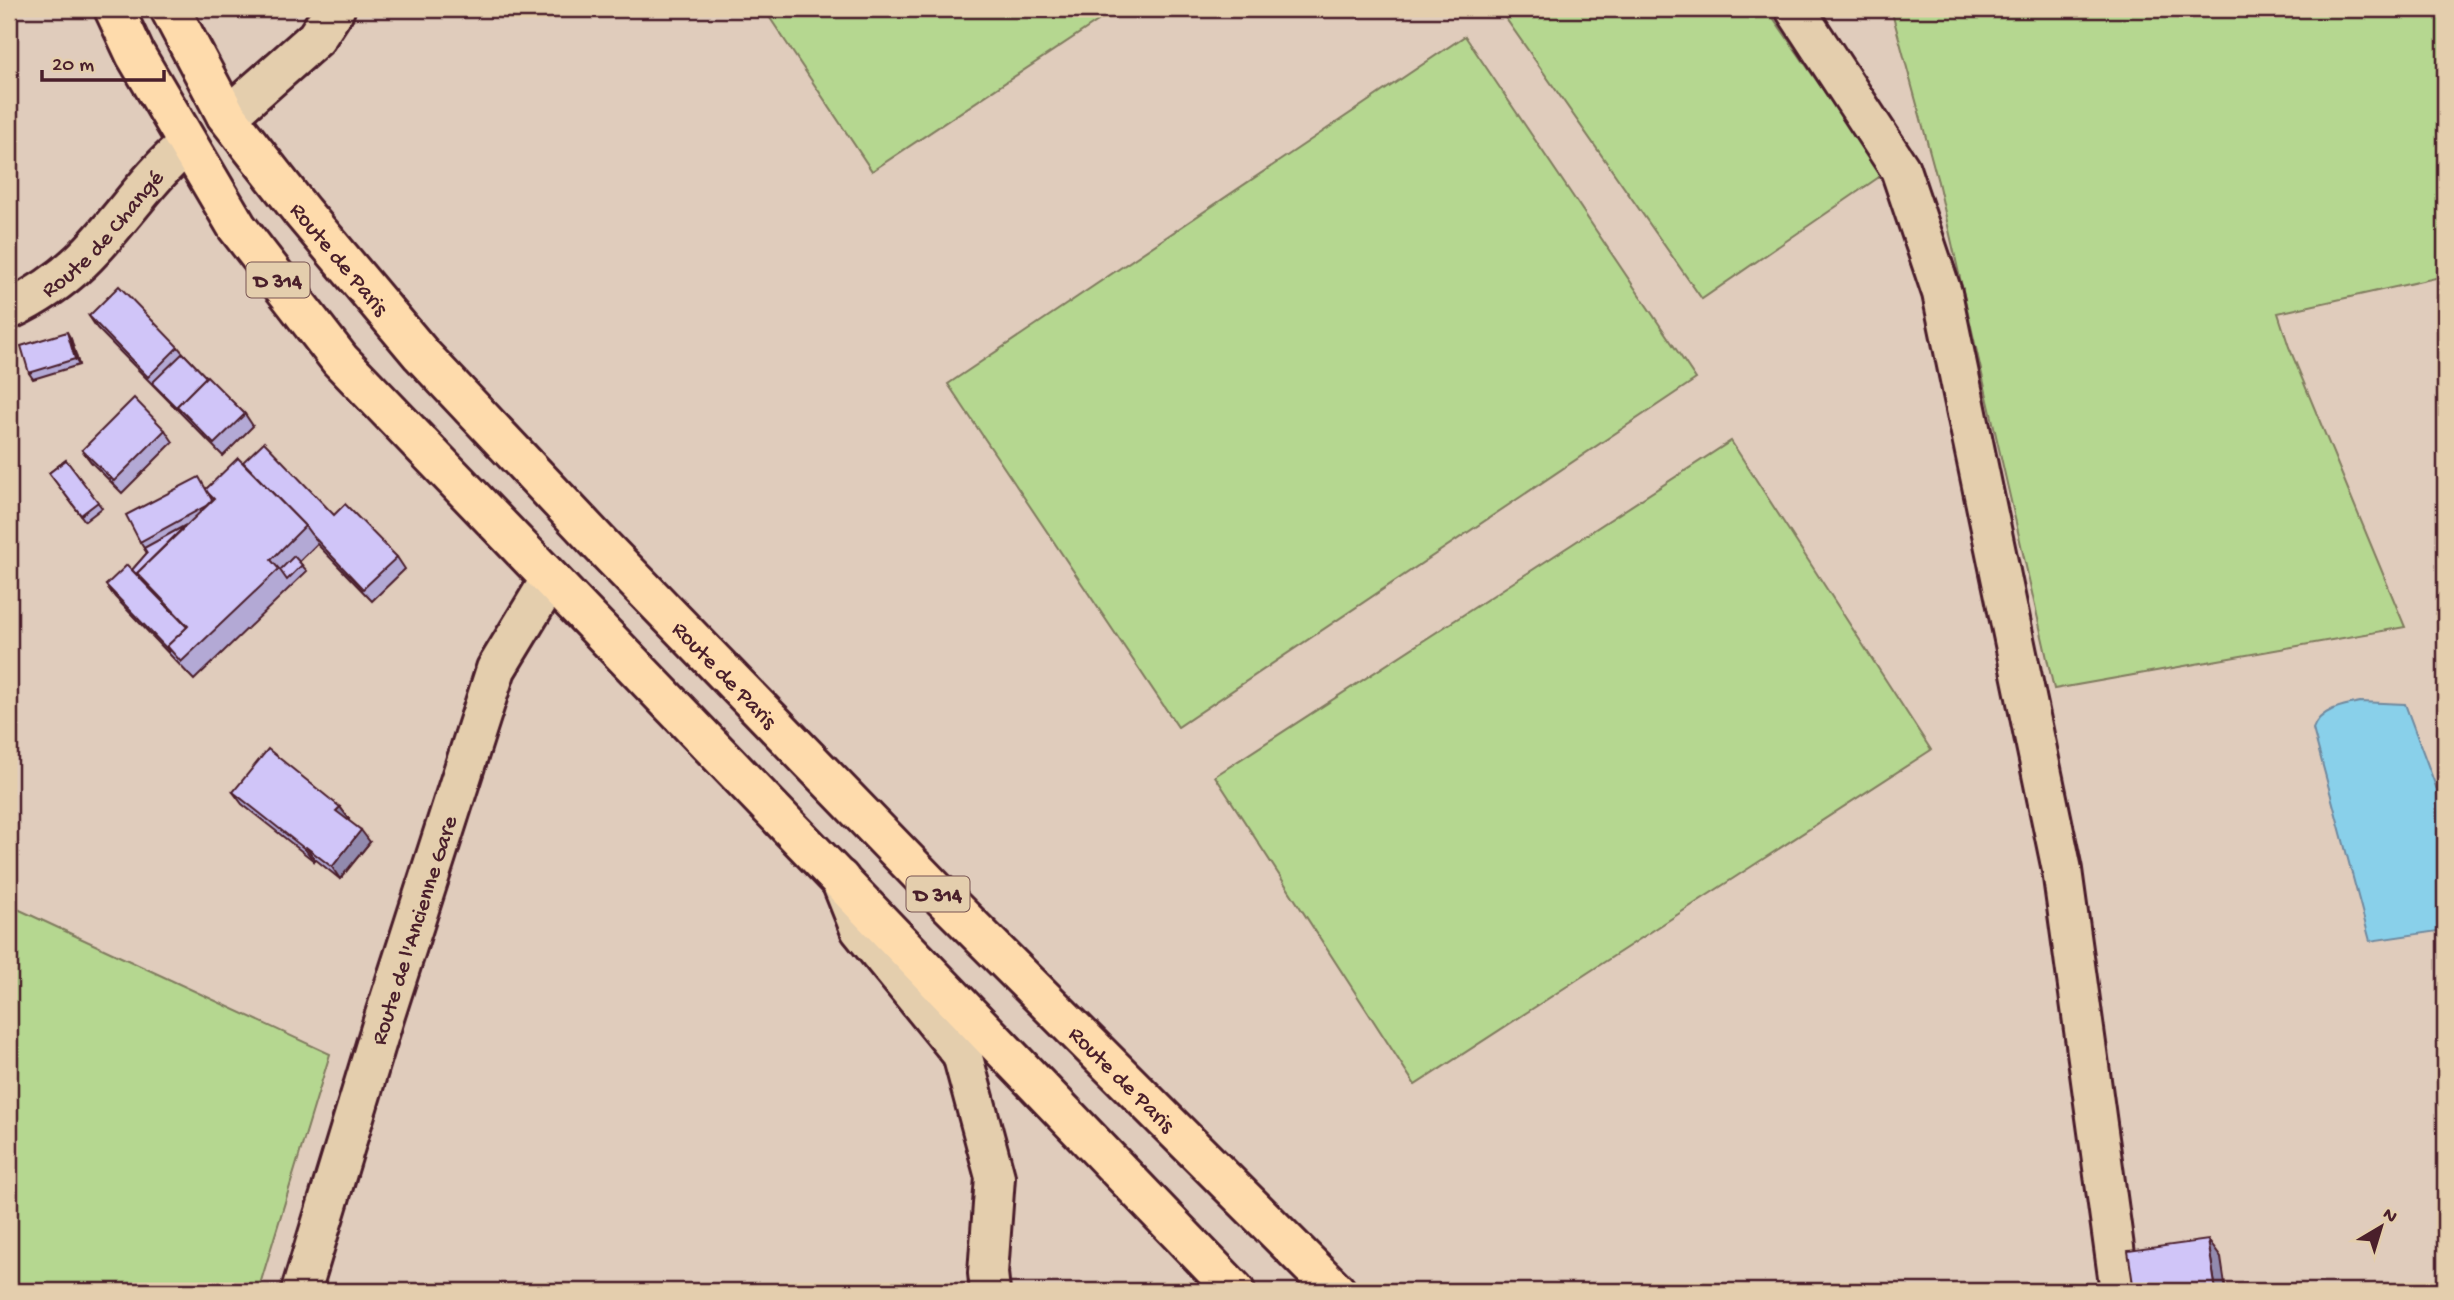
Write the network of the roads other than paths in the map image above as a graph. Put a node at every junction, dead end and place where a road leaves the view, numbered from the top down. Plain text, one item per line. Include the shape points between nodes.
1 (114, 9) edge
2 (170, 9) edge
3 (335, 9) edge
4 (1795, 9) edge
5 (226, 115) junction
6 (187, 145) junction
7 (9, 310) edge
8 (550, 580) junction
9 (839, 877) junction
10 (301, 1291) edge
11 (990, 1291) edge
12 (1235, 1291) edge
13 (1336, 1291) edge
14 (2120, 1291) edge

1 - 6 main road, D 314
2 - 5 main road, Route de Paris / D 314
3 - 5 street via 316,38
4 - 14 street via 1900,169 1942,293 2062,870
5 - 13 main road, Route de Paris / D 314 via 421,354 943,898
6 - 7 street, Route de Changé via 80,262
6 - 8 main road, D 314 via 237,227 340,360
8 - 9 main road, D 314
8 - 10 street, Route de l'Ancienne Gare via 496,669
9 - 11 street via 860,929 962,1054 995,1177
9 - 12 main road, D 314

